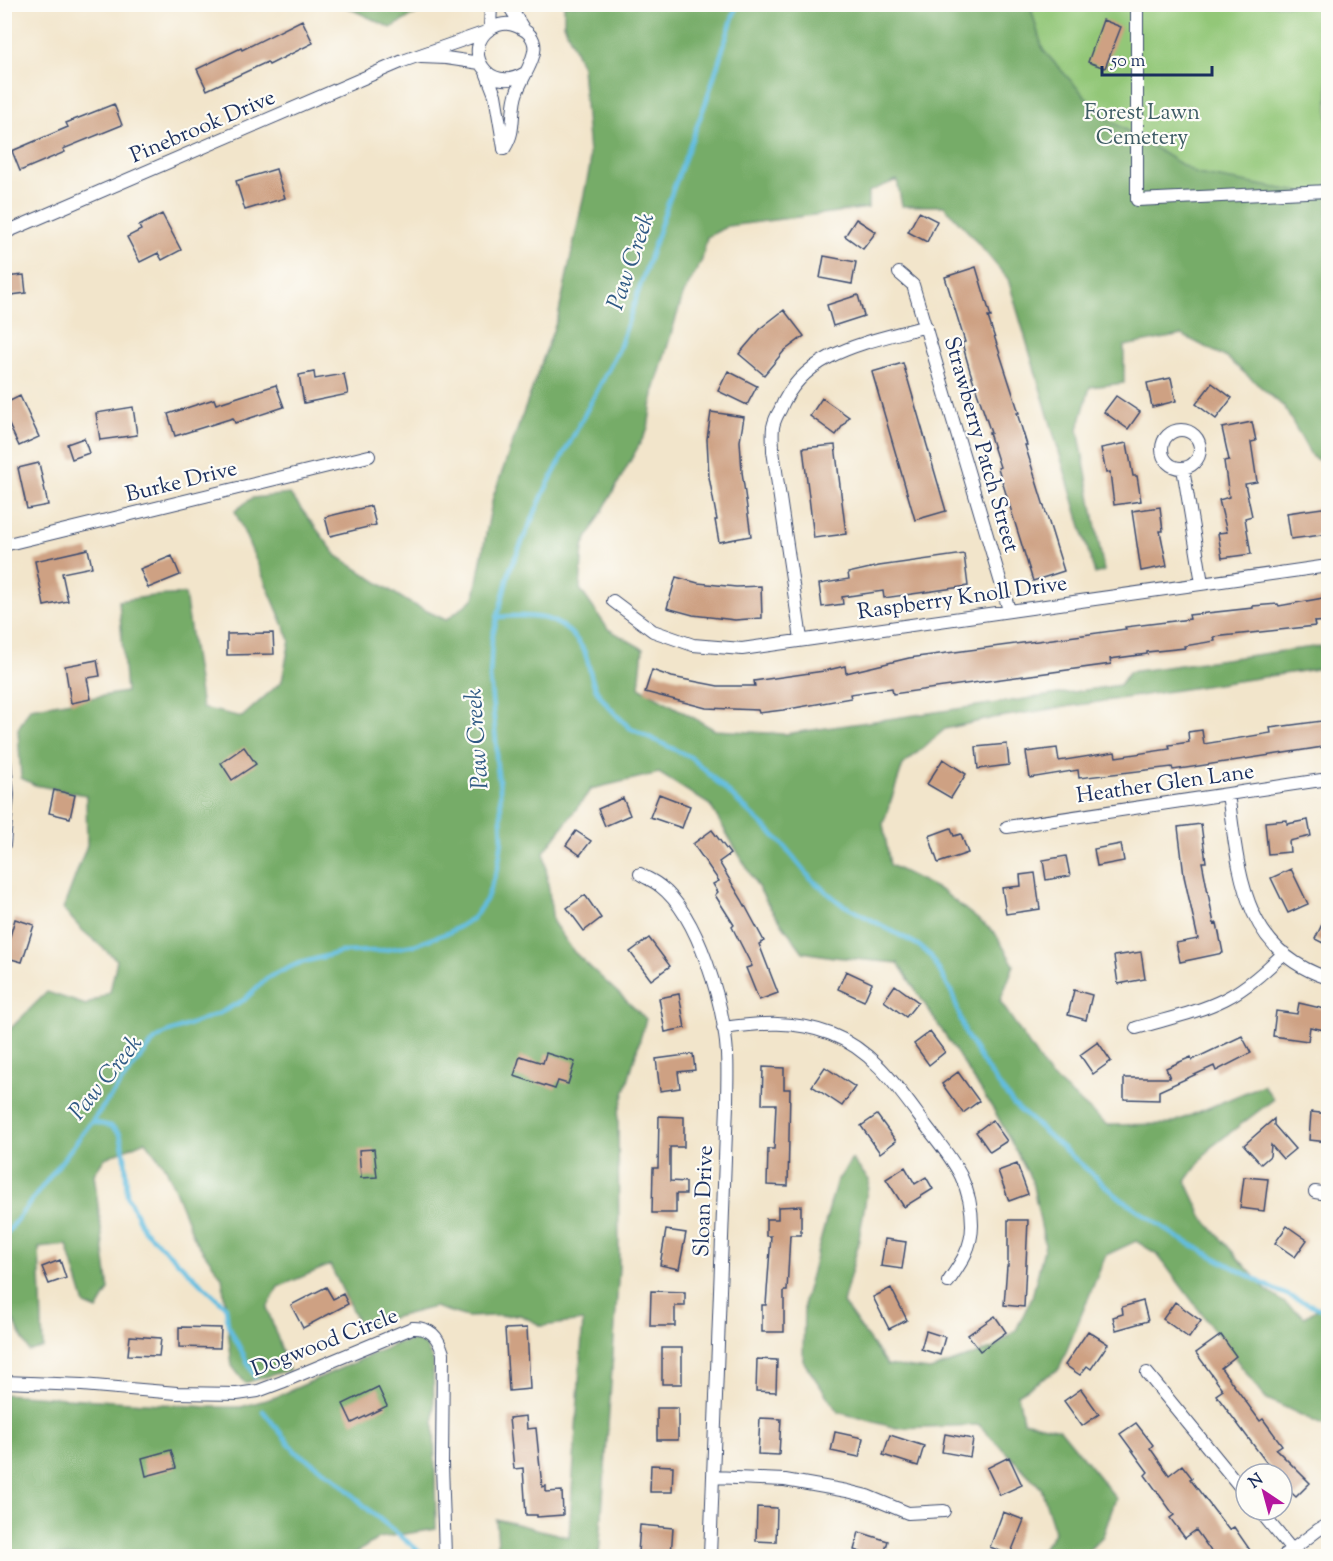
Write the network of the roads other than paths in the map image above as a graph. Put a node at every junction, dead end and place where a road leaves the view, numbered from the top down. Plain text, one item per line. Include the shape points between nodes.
1 (491, 4) edge
2 (508, 4) edge
3 (1137, 4) edge
4 (488, 31) junction
5 (525, 31) junction
6 (417, 57) junction
7 (482, 66) junction
8 (525, 73) junction
9 (1329, 191) edge
10 (4, 233) edge
11 (899, 273) dead end
12 (926, 326) junction
13 (369, 456) dead end
14 (1183, 468) dead end
15 (4, 545) edge
16 (1329, 566) edge
17 (1202, 583) junction
18 (613, 601) dead end
19 (1009, 610) junction
20 (801, 639) junction
21 (4, 748) edge
22 (1329, 779) edge
23 (1228, 794) junction
24 (1007, 827) dead end
25 (4, 845) edge
26 (639, 874) dead end
27 (1284, 953) junction
28 (1329, 978) edge
29 (723, 1028) junction
30 (1136, 1028) dead end
31 (1315, 1192) dead end
32 (1329, 1194) edge
33 (948, 1282) dead end
34 (1147, 1373) dead end
35 (4, 1382) edge
36 (713, 1477) junction
37 (1234, 1479) edge
38 (944, 1510) dead end
39 (1267, 1522) edge
40 (1329, 1524) edge
41 (1288, 1553) edge
42 (445, 1557) edge
43 (710, 1557) edge

1 - 4 street
2 - 5 street
3 - 9 street via 1137,200
4 - 5 street via 507,24
4 - 6 street, Pinebrook Drive
4 - 7 street via 479,45
5 - 8 street via 531,38 534,56
6 - 7 street, Pinebrook Drive
6 - 10 street, Pinebrook Drive
7 - 8 street via 491,76 508,80
7 - 8 street via 495,95 504,149
11 - 12 street, Strawberry Patch Street via 913,285
12 - 19 street, Strawberry Patch Street
12 - 20 street via 821,360 786,394 773,426 773,451
13 - 15 street, Burke Drive
14 - 17 street
16 - 17 street, Raspberry Knoll Drive
17 - 19 street, Raspberry Knoll Drive
18 - 20 street, Raspberry Knoll Drive via 653,631 693,645 742,649
19 - 20 street, Raspberry Knoll Drive
21 - 25 street via 8,795
22 - 23 street, Heather Glen Lane
23 - 24 street, Heather Glen Lane
23 - 27 street via 1246,898 1266,934
26 - 29 street, Sloan Drive via 673,899 686,918 712,981
27 - 28 street
27 - 30 street via 1257,978 1226,998 1200,1010
29 - 33 street via 758,1023 807,1026 842,1038 884,1071 950,1157 969,1198 969,1249
29 - 36 street, Sloan Drive via 727,1105
31 - 32 street
34 - 37 street
35 - 42 street, Dogwood Circle via 177,1394 237,1394 282,1382 391,1335 412,1328 427,1329 439,1342 442,1353
36 - 38 street via 785,1480 847,1491 908,1514
36 - 43 street, Sloan Drive
39 - 41 street
40 - 41 street

